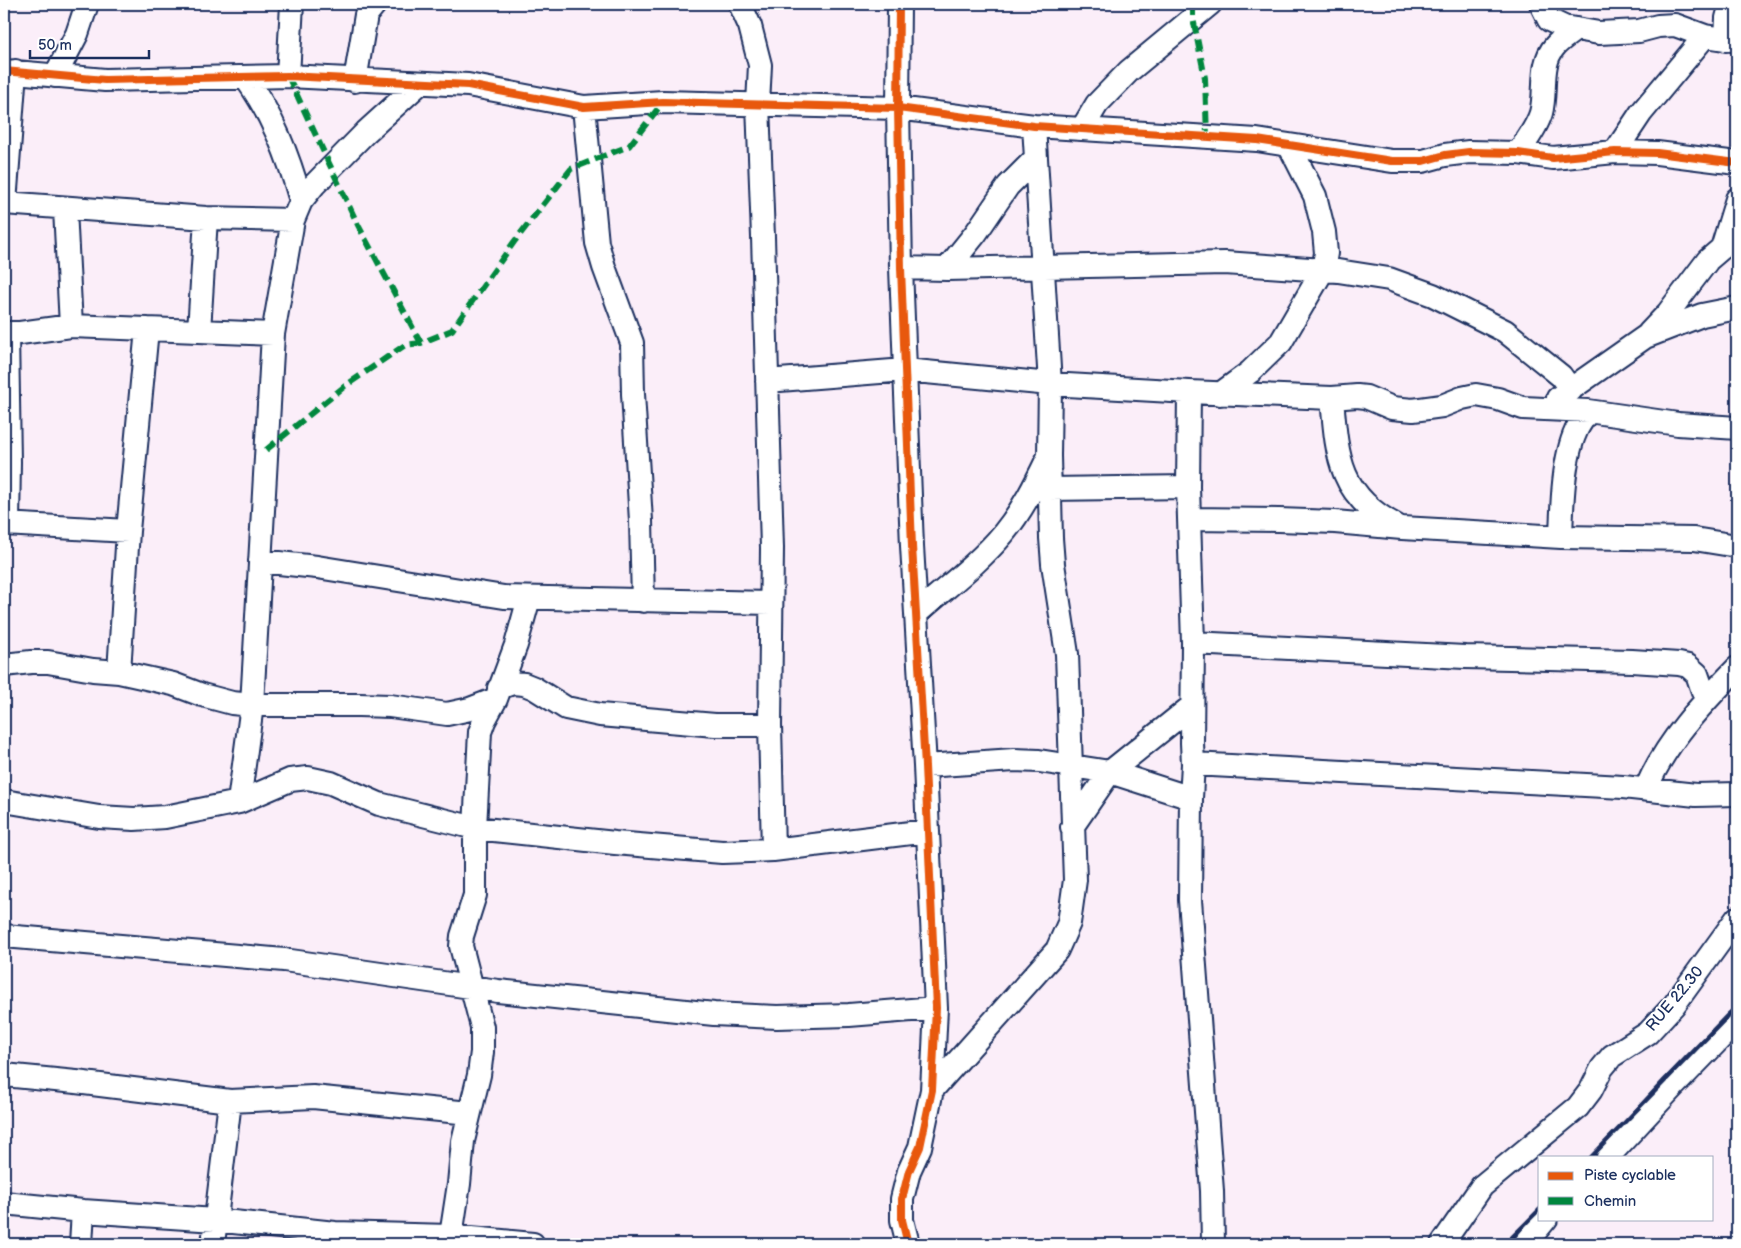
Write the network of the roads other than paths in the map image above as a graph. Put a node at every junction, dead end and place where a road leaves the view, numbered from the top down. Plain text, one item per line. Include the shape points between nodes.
1 (87, 4) edge
2 (292, 4) edge
3 (375, 4) edge
4 (740, 4) edge
5 (899, 4) edge
6 (1210, 4) edge
7 (1540, 4) edge
8 (1731, 4) edge
9 (1576, 29) junction
10 (1723, 39) edge
11 (9, 71) edge
12 (55, 76) junction
13 (288, 76) junction
14 (245, 77) junction
15 (354, 81) junction
16 (420, 83) junction
17 (758, 104) junction
18 (584, 107) junction
19 (898, 108) junction
20 (1034, 126) junction
21 (1082, 129) junction
22 (1289, 145) junction
23 (1615, 152) junction
24 (1518, 153) junction
25 (1036, 158) junction
26 (1737, 163) edge
27 (1737, 200) edge
28 (4, 203) edge
29 (65, 209) junction
30 (297, 211) junction
31 (206, 218) junction
32 (1043, 266) junction
33 (901, 268) junction
34 (947, 269) junction
35 (1323, 270) junction
36 (1737, 308) edge
37 (71, 326) junction
38 (146, 329) junction
39 (199, 331) junction
40 (5, 333) edge
41 (273, 334) junction
42 (1644, 337) junction
43 (905, 370) junction
44 (767, 381) junction
45 (1050, 384) junction
46 (1571, 390) junction
47 (1189, 392) junction
48 (1220, 394) junction
49 (1332, 398) junction
50 (1540, 409) junction
51 (1588, 411) junction
52 (1737, 428) edge
53 (1049, 456) junction
54 (1188, 487) junction
55 (1050, 489) junction
56 (1190, 519) junction
57 (6, 524) edge
58 (1402, 528) junction
59 (128, 531) junction
60 (1561, 537) junction
61 (1737, 546) edge
62 (260, 561) junction
63 (529, 598) junction
64 (643, 601) junction
65 (771, 603) junction
66 (916, 614) junction
67 (1193, 643) junction
68 (4, 665) edge
69 (1737, 668) edge
70 (119, 672) junction
71 (498, 693) junction
72 (1706, 700) junction
73 (252, 705) junction
74 (1192, 706) junction
75 (770, 725) junction
76 (1193, 764) junction
77 (925, 766) junction
78 (1070, 766) junction
79 (1110, 772) junction
80 (1646, 789) junction
81 (1737, 794) edge
82 (1191, 798) junction
83 (4, 801) edge
84 (239, 802) junction
85 (1072, 827) junction
86 (476, 828) junction
87 (927, 831) junction
88 (773, 850) junction
89 (1737, 918) edge
90 (4, 936) edge
91 (472, 986) junction
92 (936, 1008) junction
93 (1737, 1021) edge
94 (4, 1075) edge
95 (932, 1090) junction
96 (230, 1102) junction
97 (469, 1112) junction
98 (1609, 1156) edge
99 (4, 1203) edge
100 (83, 1211) junction
101 (215, 1220) junction
102 (1545, 1220) edge
103 (334, 1239) edge
104 (451, 1240) edge
105 (81, 1244) edge
106 (213, 1244) edge
107 (534, 1244) edge
108 (908, 1244) edge
109 (1213, 1244) edge
110 (1442, 1244) edge
111 (1525, 1244) edge

1 - 12 street
2 - 13 street
3 - 15 street via 366,15
4 - 17 street via 750,26 760,65
5 - 19 street
6 - 21 street via 1129,70 1097,104
7 - 9 street via 1549,20
8 - 10 street
9 - 10 street via 1639,31 1675,25
9 - 24 street via 1548,56 1541,113
10 - 23 street via 1641,113
11 - 12 street
11 - 28 street
12 - 14 street via 104,80
13 - 14 street
13 - 15 street
14 - 30 street via 262,100 288,157
15 - 16 street
16 - 18 street via 468,85
16 - 30 street via 314,185
17 - 18 street via 663,102
17 - 19 street
17 - 44 street
18 - 64 street via 597,243 632,344
19 - 20 street
19 - 33 street
20 - 21 street
20 - 25 street
21 - 22 street via 1257,140
22 - 24 street via 1392,161 1423,161 1469,152
22 - 35 street via 1315,196 1324,232 1326,253
23 - 24 street via 1553,158
23 - 26 street via 1657,153
25 - 32 street
25 - 34 street via 1008,186
27 - 42 street via 1722,248 1708,260 1668,313
28 - 29 street
29 - 31 street
29 - 37 street
30 - 31 street
30 - 41 street
31 - 39 street
32 - 34 street
32 - 35 street via 1225,263
32 - 45 street
33 - 34 street
33 - 43 street
35 - 46 street via 1389,279 1433,295 1505,331 1561,376
35 - 48 street via 1281,342 1250,372
36 - 42 street via 1702,315
37 - 38 street
37 - 40 street
38 - 39 street
38 - 59 street
39 - 41 street
40 - 57 street via 9,462
41 - 62 street
42 - 46 street
43 - 44 street
43 - 45 street
43 - 66 street
44 - 65 street
45 - 47 street
45 - 53 street
46 - 50 street
47 - 48 street
47 - 54 street
48 - 49 street
49 - 50 street via 1366,397 1392,408 1413,410 1434,408 1476,396
49 - 58 street via 1345,478 1366,506
50 - 51 street
51 - 52 street via 1678,424
51 - 60 street via 1572,442
53 - 55 street
53 - 66 street via 1031,494 1002,534
54 - 55 street
54 - 56 street
55 - 78 street via 1053,564 1067,654
56 - 58 street via 1335,522
56 - 67 street
57 - 59 street
58 - 60 street
59 - 70 street
60 - 61 street via 1694,539
62 - 63 street
62 - 73 street
63 - 64 street
63 - 71 street
64 - 65 street
65 - 75 street
66 - 77 street
67 - 72 street via 1679,664 1688,666 1697,674
67 - 74 street
68 - 70 street via 48,662
69 - 72 street
70 - 73 street via 173,684 232,703
71 - 73 street via 470,709 447,714 390,706
71 - 75 street via 513,683 524,684 566,708 591,714 715,725
71 - 86 street via 480,732
72 - 80 street via 1662,756
73 - 84 street
74 - 76 street
74 - 79 street
75 - 88 street
76 - 80 street
76 - 82 street
77 - 78 street via 1014,760
77 - 87 street
78 - 79 street
78 - 85 street
79 - 82 street
79 - 85 street
80 - 81 street via 1696,795
82 - 109 street via 1190,900 1212,1191
83 - 84 street via 99,817 134,819 165,817
84 - 86 street via 290,780 308,778 331,783 379,804
85 - 95 street via 1075,880 1069,923 1057,950
86 - 88 street via 722,852
86 - 91 street via 475,896 461,946
87 - 88 street
87 - 92 street
89 - 110 street, RUE 22.30 via 1668,1012 1648,1034 1612,1056 1578,1107 1482,1186
90 - 91 street via 284,960
91 - 92 street via 714,1014 777,1017
91 - 97 street via 482,1027 482,1052 480,1075
92 - 95 street
93 - 98 street
94 - 96 street
95 - 108 street via 920,1147 909,1171 902,1199 902,1220
96 - 97 street via 313,1097
96 - 101 street
97 - 104 street
99 - 100 street
100 - 101 street
100 - 105 street
101 - 103 street
101 - 106 street
102 - 111 street
103 - 104 street
104 - 107 street

